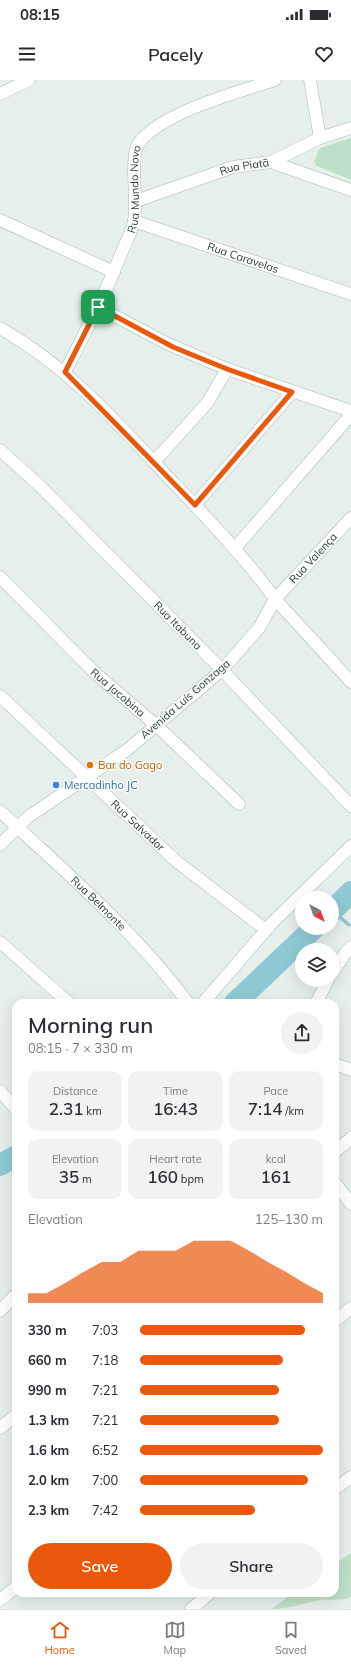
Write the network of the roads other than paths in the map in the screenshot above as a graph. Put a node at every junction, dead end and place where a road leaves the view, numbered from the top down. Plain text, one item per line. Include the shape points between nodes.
1 (29, 80) edge
2 (275, 80) edge
3 (310, 80) edge
4 (0, 94) edge
5 (351, 128) edge
6 (320, 138) junction
7 (271, 162) junction
8 (351, 190) edge
9 (136, 201) junction
10 (0, 220) edge
11 (134, 221) junction
12 (114, 272) junction
13 (351, 294) edge
14 (98, 307) junction
15 (0, 328) edge
16 (227, 369) junction
17 (65, 372) junction
18 (292, 392) junction
19 (351, 411) edge
20 (351, 415) edge
21 (0, 450) edge
22 (154, 462) junction
23 (195, 505) junction
24 (351, 518) edge
25 (234, 549) junction
26 (0, 576) edge
27 (275, 599) junction
28 (222, 670) junction
29 (351, 682) edge
30 (0, 696) edge
31 (157, 726) junction
32 (87, 778) junction
33 (239, 804) dead end
34 (351, 806) edge
35 (0, 812) edge
36 (16, 827) junction
37 (0, 844) edge
38 (351, 846) edge
39 (266, 930) junction
40 (0, 942) edge
41 (351, 947) edge
42 (339, 963) edge
43 (324, 987) edge
44 (64, 999) edge
45 (185, 999) edge
46 (206, 999) edge
47 (318, 999) edge
48 (339, 1066) edge
49 (351, 1070) edge
50 (0, 1091) edge
51 (12, 1105) edge
52 (351, 1138) edge
53 (339, 1148) edge
54 (339, 1188) edge
55 (351, 1204) edge
56 (12, 1298) edge
57 (351, 1308) edge
58 (0, 1311) edge
59 (339, 1318) edge
60 (12, 1418) edge
61 (0, 1428) edge
62 (351, 1476) edge
63 (339, 1486) edge
64 (12, 1590) edge
65 (205, 1597) edge
66 (0, 1600) edge
67 (191, 1609) edge

1 - 4 street
2 - 9 street, Rua Mundo Novo via 194,107 143,138 134,154
3 - 6 street
5 - 6 street, Rua Piatã
6 - 7 street, Rua Piatã
7 - 8 street
7 - 9 street, Rua Piatã via 233,167
9 - 11 street, Rua Mundo Novo
10 - 12 street
11 - 12 street, Rua Mundo Novo
11 - 13 street, Rua Caravelas
12 - 14 street, Rua Mundo Novo
14 - 16 street via 168,344
14 - 17 street, Rua Mundo Novo
15 - 17 street via 36,349
16 - 18 street
16 - 22 street via 208,402
17 - 22 street
18 - 19 street
18 - 23 street
20 - 25 street
21 - 28 street, Rua Itabuna via 40,486
22 - 23 street
23 - 25 street
24 - 27 street, Rua Valença
25 - 27 street via 254,570
26 - 31 street, Rua Jacobina via 94,672
27 - 28 street, Avenida Luís Gonzaga via 259,628
27 - 29 street
28 - 31 street, Avenida Luís Gonzaga
28 - 34 street, Rua Itabuna
30 - 32 street, Rua Salvador
31 - 32 street, Avenida Luís Gonzaga
31 - 33 street, Rua Jacobina
32 - 36 street, Avenida Luís Gonzaga
32 - 39 street, Rua Salvador via 194,876
35 - 36 street, Rua Belmonte
36 - 37 street, Avenida Luís Gonzaga
36 - 45 street, Rua Belmonte via 156,962
38 - 39 street
39 - 46 street
40 - 44 street
41 - 42 street
43 - 47 street
48 - 49 street
50 - 51 street
52 - 53 street
54 - 55 street
56 - 58 street
57 - 59 street
60 - 61 street
62 - 63 street
64 - 66 street
65 - 67 street

